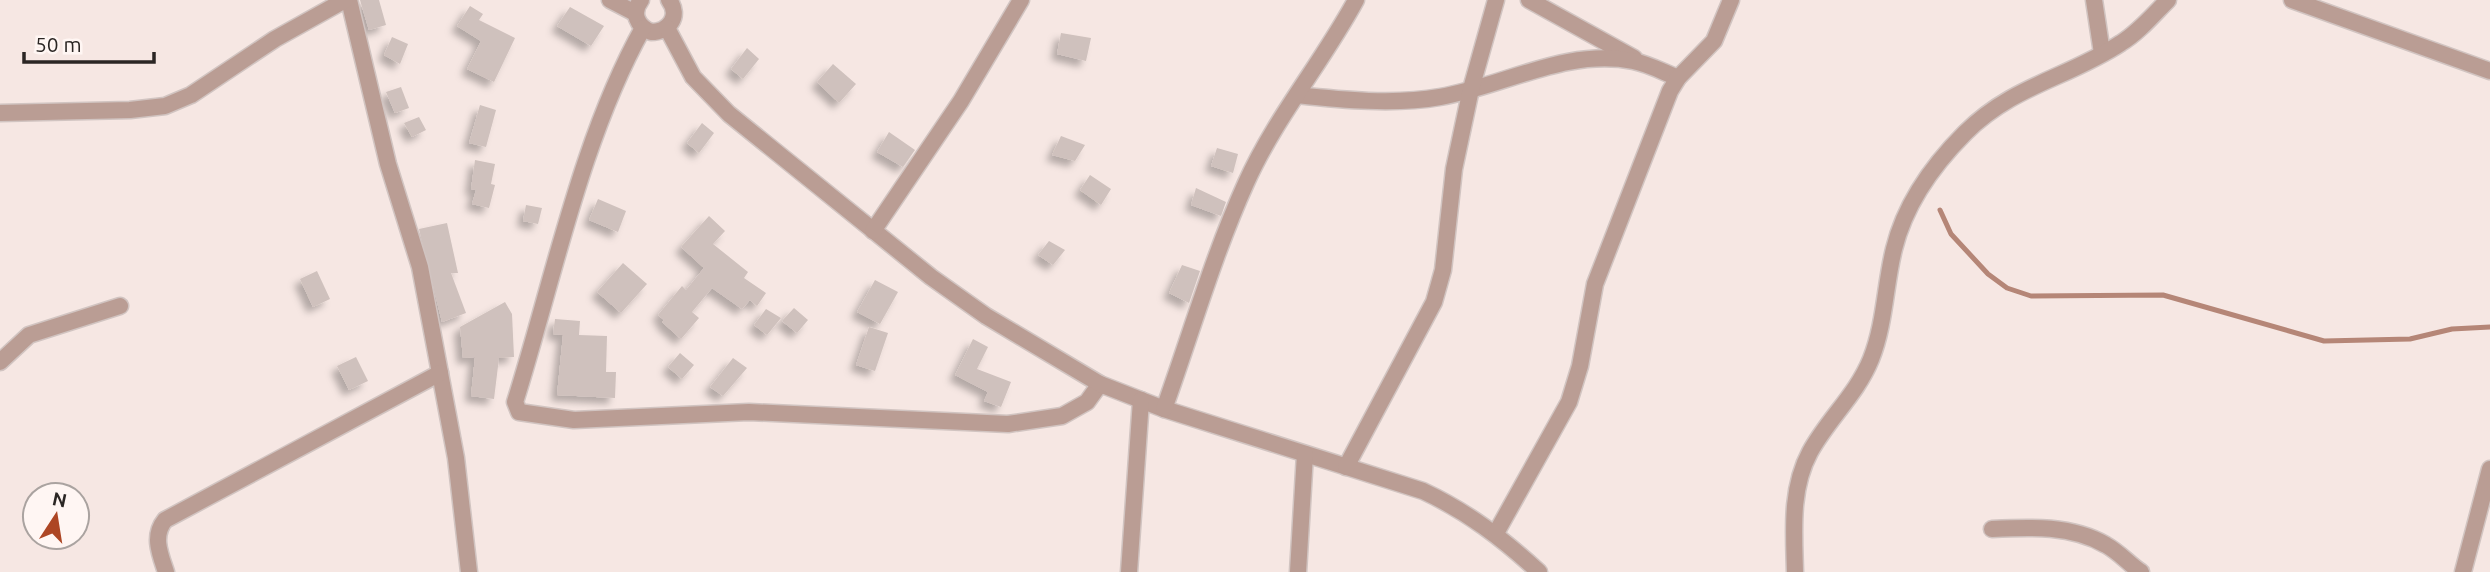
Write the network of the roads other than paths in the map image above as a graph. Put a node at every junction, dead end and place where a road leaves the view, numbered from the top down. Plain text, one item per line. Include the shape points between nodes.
1 (347, 0) edge
2 (610, 0) edge
3 (669, 0) edge
4 (1021, 0) edge
5 (1356, 0) edge
6 (1496, 0) edge
7 (1529, 0) edge
8 (1731, 0) edge
9 (2094, 0) edge
10 (2168, 0) edge
11 (2292, 0) edge
12 (640, 14) edge
13 (667, 28) junction
14 (2102, 53) junction
15 (1646, 65) junction
16 (2490, 71) edge
17 (1678, 78) junction
18 (1471, 89) junction
19 (1297, 95) junction
20 (0, 113) edge
21 (873, 231) junction
22 (120, 306) dead end
23 (0, 362) edge
24 (440, 373) junction
25 (1100, 384) junction
26 (1141, 400) junction
27 (1164, 409) junction
28 (1305, 454) junction
29 (1346, 467) junction
30 (2490, 469) edge
31 (1992, 529) dead end
32 (1496, 533) junction
33 (2135, 570) edge
34 (166, 572) edge
35 (469, 572) edge
36 (1129, 572) edge
37 (1298, 572) edge
38 (1539, 572) edge
39 (1795, 572) edge
40 (2463, 572) edge

1 - 20 street via 275,39 191,95 165,106
1 - 24 street via 388,164 420,267
2 - 12 street
3 - 13 street via 674,13
4 - 21 street via 961,101
5 - 19 street
6 - 18 street
7 - 15 street
8 - 17 street via 1714,40
9 - 14 street
10 - 14 street via 2122,43
11 - 16 street
12 - 13 street via 651,32
12 - 25 street via 586,167 515,402 519,412 574,420 750,411 1008,424 1042,421 1077,409
13 - 21 street via 681,59 707,93
14 - 39 street via 1991,110 1965,133 1923,184 1899,231 1872,356 1848,400 1810,452 1801,474 1794,520
15 - 17 street
15 - 18 street via 1618,60 1565,64
17 - 32 street via 1595,284 1569,402
18 - 19 street via 1410,99
18 - 29 street via 1434,302
19 - 27 street via 1246,182
21 - 25 street via 986,316
22 - 23 street via 29,335
24 - 34 street via 165,520 157,541
24 - 35 street via 466,527
25 - 26 street
26 - 27 street
26 - 36 street
27 - 28 street
28 - 29 street
28 - 37 street
29 - 32 street via 1423,491
30 - 40 street
31 - 33 street via 2034,527 2088,536 2108,545
32 - 38 street

